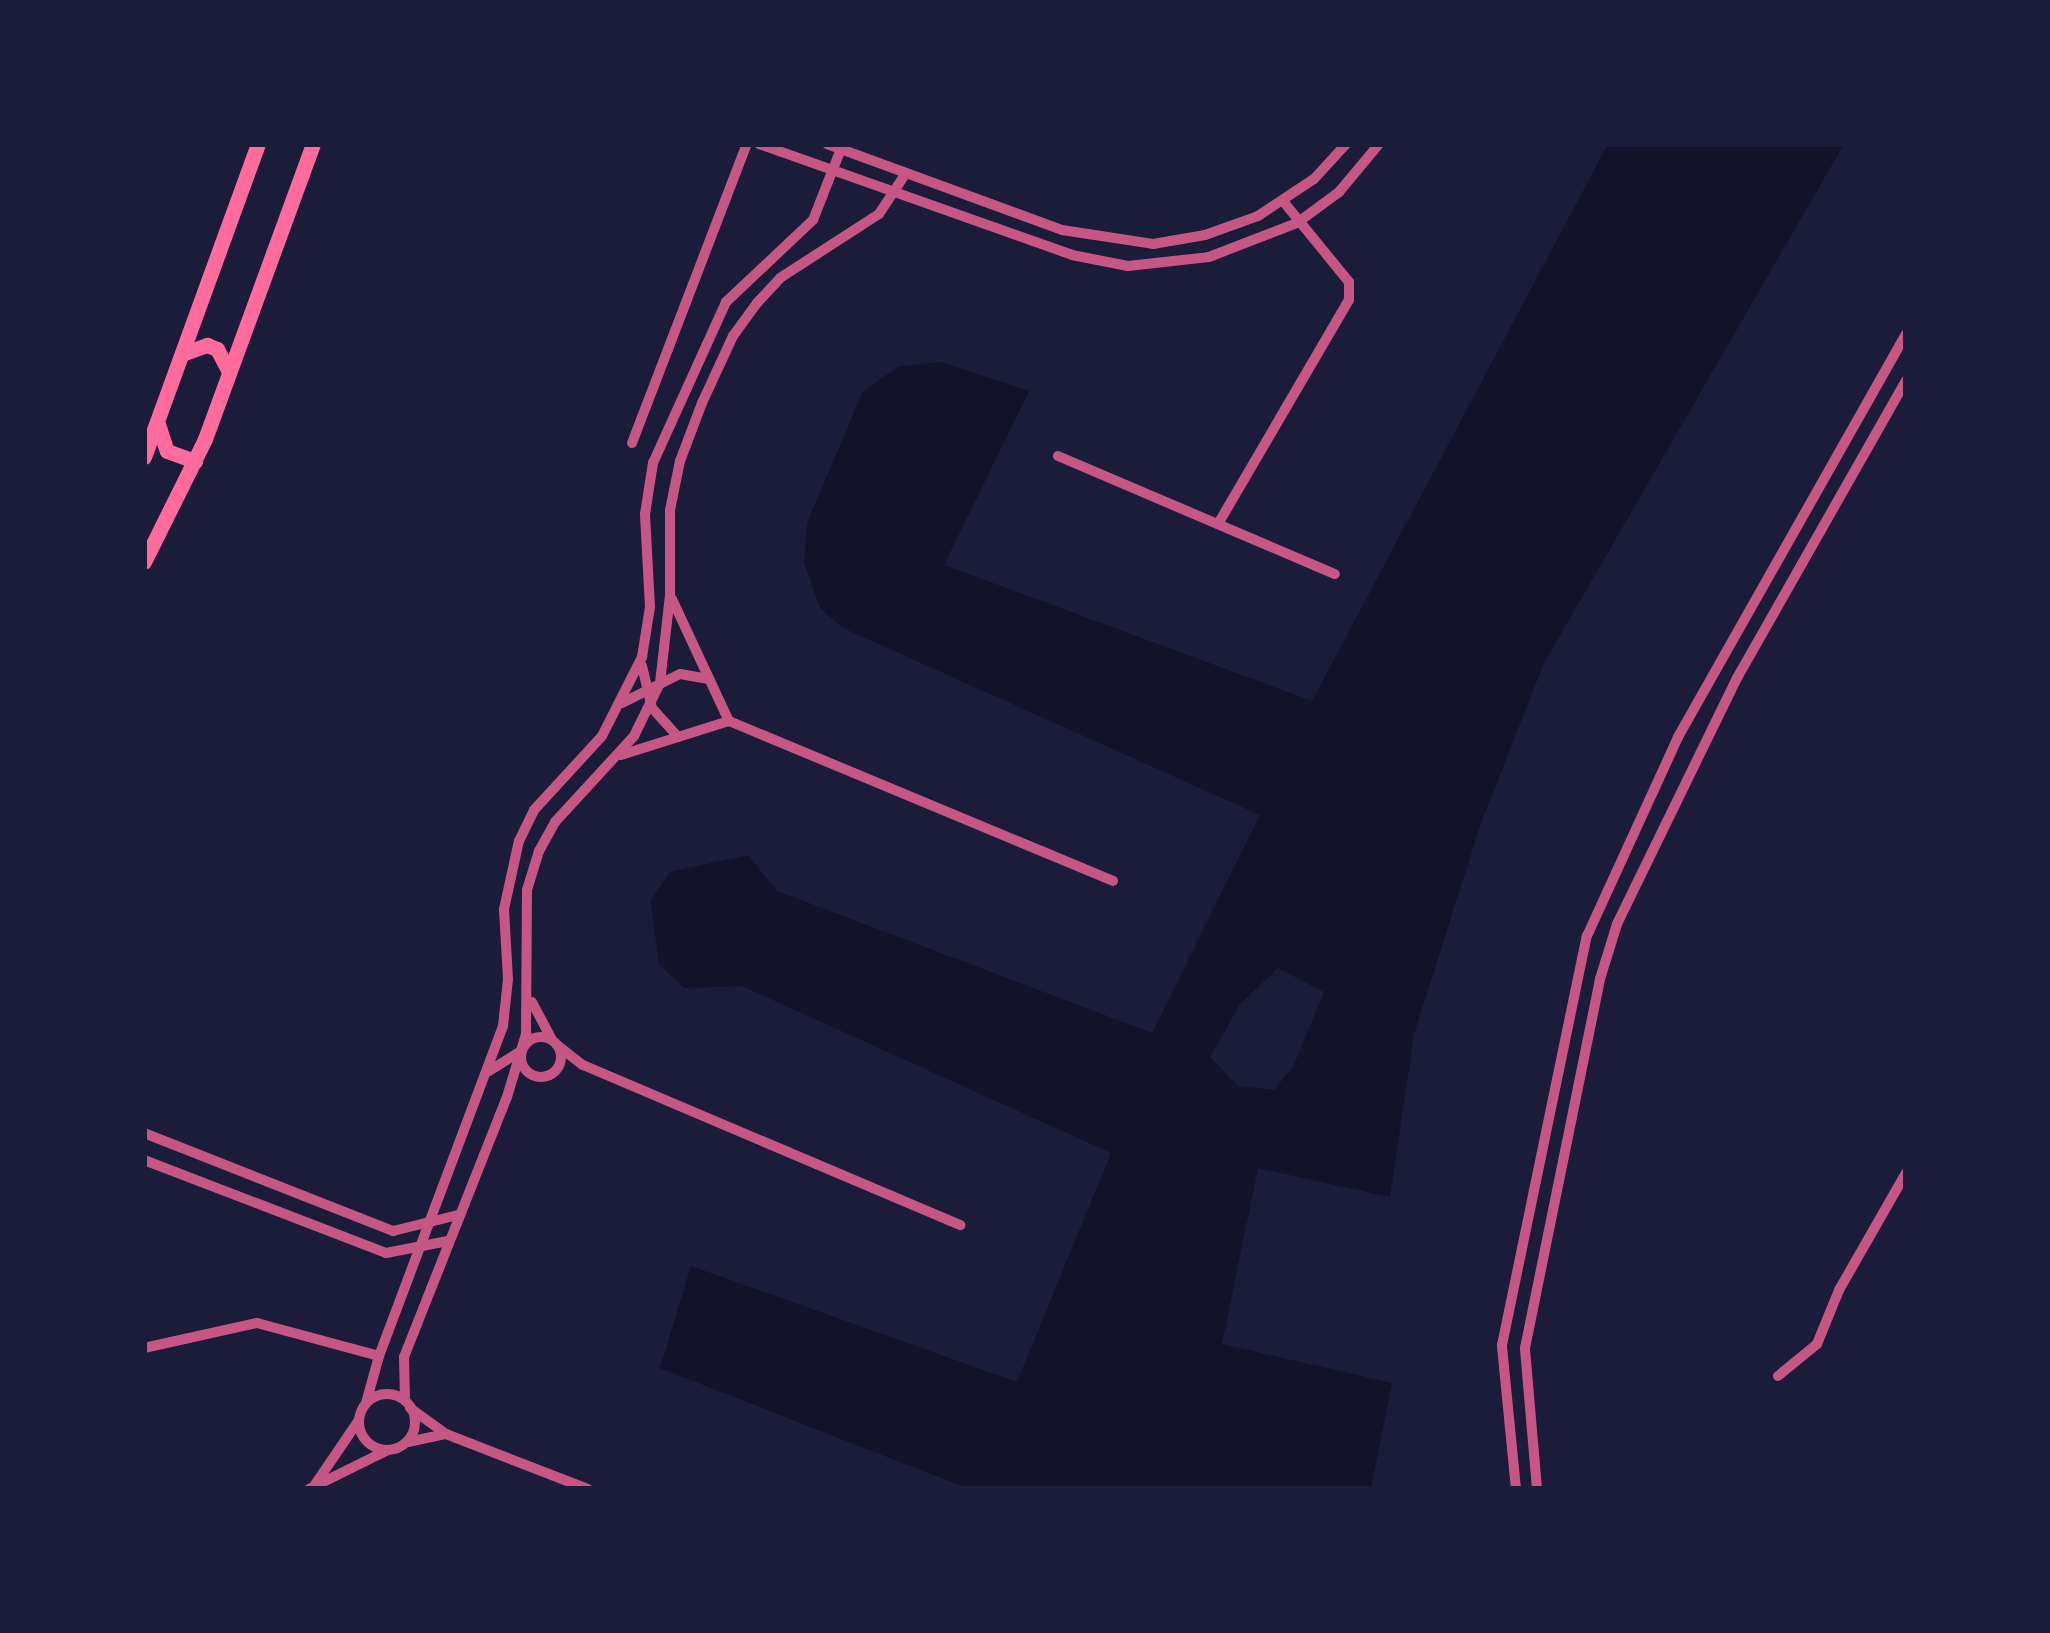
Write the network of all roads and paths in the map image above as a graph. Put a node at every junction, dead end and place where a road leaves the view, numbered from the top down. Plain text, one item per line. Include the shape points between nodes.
1 (258, 144) edge
2 (314, 144) edge
3 (747, 144) edge
4 (759, 144) edge
5 (826, 144) edge
6 (1346, 144) edge
7 (1379, 144) edge
8 (842, 147) edge
9 (833, 169) junction
10 (906, 173) junction
11 (894, 194) junction
12 (1283, 201) junction
13 (1297, 223) junction
14 (802, 234) junction
15 (822, 250) junction
16 (1906, 334) edge
17 (182, 354) junction
18 (1886, 369) junction
19 (229, 372) junction
20 (1905, 382) edge
21 (158, 421) junction
22 (632, 442) dead end
23 (144, 457) edge
24 (1058, 457) dead end
25 (195, 461) junction
26 (1218, 524) junction
27 (144, 562) edge
28 (1335, 574) dead end
29 (1763, 584) junction
30 (670, 595) junction
31 (1782, 596) junction
32 (641, 657) junction
33 (712, 681) junction
34 (660, 683) junction
35 (645, 690) junction
36 (622, 704) junction
37 (652, 708) junction
38 (729, 722) junction
39 (678, 737) junction
40 (617, 756) junction
41 (1113, 881) dead end
42 (529, 994) junction
43 (503, 1026) junction
44 (555, 1043) junction
45 (522, 1053) junction
46 (583, 1065) junction
47 (489, 1071) junction
48 (555, 1072) junction
49 (541, 1077) junction
50 (507, 1097) junction
51 (144, 1133) edge
52 (199, 1156) junction
53 (144, 1160) edge
54 (1906, 1173) edge
55 (189, 1178) junction
56 (458, 1215) junction
57 (430, 1223) junction
58 (960, 1225) dead end
59 (448, 1240) junction
60 (422, 1248) junction
61 (386, 1253) junction
62 (406, 1288) junction
63 (144, 1348) edge
64 (379, 1356) junction
65 (1778, 1376) dead end
66 (366, 1403) junction
67 (408, 1405) junction
68 (359, 1420) junction
69 (446, 1434) junction
70 (405, 1443) junction
71 (1535, 1444) junction
72 (1512, 1445) junction
73 (388, 1450) junction
74 (311, 1487) edge
75 (588, 1489) edge
76 (1516, 1489) edge
77 (1537, 1489) edge

1 - 17 main road
2 - 19 main road
3 - 22 street
4 - 9 street
5 - 8 street
6 - 12 street
7 - 13 street via 1339,192
8 - 9 street
8 - 10 street
9 - 11 street
9 - 14 street
10 - 11 street
10 - 12 street via 1080,236 1132,243 1205,235
11 - 13 street via 1128,266 1209,257
11 - 15 street
12 - 13 street
13 - 26 street via 1349,282 1349,300
14 - 15 street
14 - 32 street via 726,302 653,463
15 - 30 street via 757,303 719,362 680,461 670,509
16 - 18 street
17 - 19 main road via 207,346
17 - 21 main road
18 - 20 street
18 - 29 street
19 - 25 main road
20 - 31 street
21 - 23 main road
21 - 25 main road via 167,451
24 - 26 street
25 - 27 main road
26 - 28 street
29 - 31 street
29 - 72 street via 1678,737 1587,936 1502,1345
30 - 33 street
30 - 34 street
31 - 71 street via 1661,826 1600,979 1525,1348
32 - 35 street
32 - 36 street
33 - 34 street via 692,673
33 - 38 street
34 - 35 street
34 - 37 street
35 - 36 street
35 - 37 street
36 - 43 street via 534,809 519,841 505,890
37 - 39 street
37 - 40 street
38 - 39 street
38 - 41 street
39 - 40 street
40 - 42 street via 555,822 539,851 525,915
42 - 44 street
42 - 45 street
43 - 45 street
43 - 47 street
44 - 45 street via 539,1037
44 - 46 street
44 - 48 street via 562,1059
45 - 47 street
45 - 49 street via 528,1072
45 - 50 street
46 - 48 street
46 - 58 street
47 - 57 street
48 - 49 street
49 - 50 street
50 - 56 street
51 - 52 street
52 - 55 street
52 - 57 street via 393,1232
53 - 55 street
54 - 65 street via 1817,1344
55 - 61 street
56 - 57 street
56 - 59 street
57 - 60 street
59 - 60 street
59 - 67 street via 404,1357
60 - 61 street
60 - 62 street
61 - 62 street
62 - 64 street
63 - 64 street via 257,1323
64 - 66 street
66 - 67 street via 389,1394
66 - 68 street
67 - 69 street
67 - 70 street via 414,1426
68 - 73 street via 370,1444
68 - 74 street
69 - 70 street
69 - 75 street
70 - 73 street
71 - 72 street
71 - 77 street
72 - 76 street
73 - 74 street

